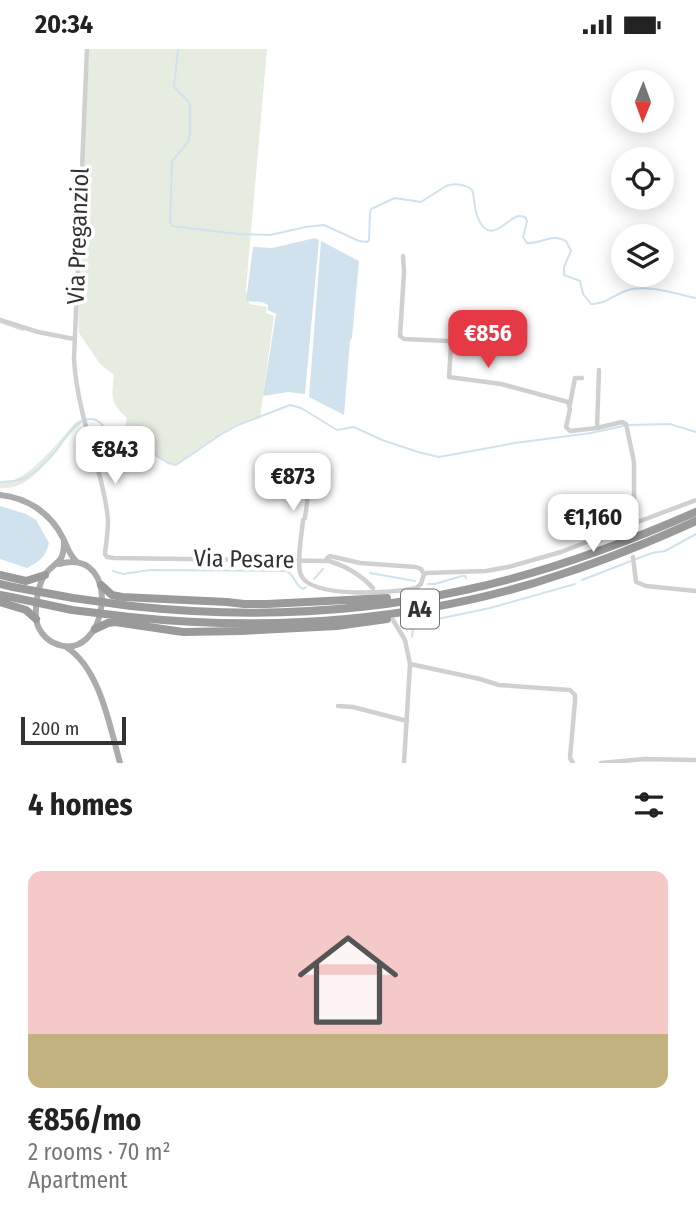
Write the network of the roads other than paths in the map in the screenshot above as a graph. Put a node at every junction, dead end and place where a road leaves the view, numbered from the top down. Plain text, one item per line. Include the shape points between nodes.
1 (87, 49) edge
2 (403, 256) dead end
3 (0, 320) edge
4 (74, 339) junction
5 (599, 370) dead end
6 (582, 378) dead end
7 (570, 405) junction
8 (597, 428) junction
9 (0, 495) edge
10 (316, 495) dead end
11 (696, 500) edge
12 (696, 512) edge
13 (696, 521) edge
14 (634, 524) junction
15 (64, 541) junction
16 (107, 557) joint
17 (300, 560) junction
18 (633, 560) dead end
19 (327, 561) junction
20 (79, 563) junction
21 (59, 564) junction
22 (424, 574) junction
23 (0, 575) edge
24 (45, 575) junction
25 (0, 584) edge
26 (101, 585) junction
27 (373, 588) dead end
28 (696, 591) edge
29 (445, 594) junction
30 (0, 595) edge
31 (462, 601) junction
32 (0, 602) edge
33 (36, 619) junction
34 (393, 620) dead end
35 (96, 629) junction
36 (87, 639) junction
37 (62, 646) junction
38 (85, 664) junction
39 (410, 664) junction
40 (338, 706) dead end
41 (407, 721) junction
42 (696, 760) edge
43 (120, 763) edge
44 (404, 763) edge
45 (573, 763) edge
46 (601, 763) edge

1 - 4 street, Via Preganziol
2 - 7 street via 402,338 449,341 451,378 501,384
3 - 4 street
4 - 16 street, Via Preganziol via 75,378 105,500
5 - 8 street
6 - 7 street via 575,378
7 - 8 street via 568,429
8 - 14 street via 622,422 627,427 634,462
9 - 15 main road via 34,505
10 - 17 street via 308,495
11 - 14 street
12 - 29 highway, A4 via 594,553
13 - 31 highway, A4 via 561,575
14 - 22 street via 508,567
15 - 20 main road
15 - 21 main road
16 - 17 street, Via Pesare
17 - 19 street, Via Pesare
17 - 22 street via 305,580 344,593 416,588
18 - 28 street via 636,582 642,585
19 - 22 street via 330,556 416,567
19 - 27 street, Via Pesare via 341,564
20 - 21 main road
20 - 26 main road via 98,576
21 - 24 main road
23 - 24 highway via 26,581
24 - 33 main road
25 - 29 highway, A4, bridge via 131,606 206,612 360,606
26 - 29 highway via 116,596 244,604
26 - 35 main road
30 - 31 highway, A4, bridge via 72,610 204,623 371,616
31 - 35 highway via 337,626 183,632 115,622
32 - 33 highway via 26,610
33 - 37 main road via 47,638
34 - 39 street via 405,640
35 - 36 main road
36 - 37 main road
36 - 38 main road via 81,651
37 - 38 main road
38 - 43 main road via 102,701
39 - 41 street
39 - 45 street via 499,685 570,690 575,695
40 - 41 street
41 - 44 street
42 - 46 street

